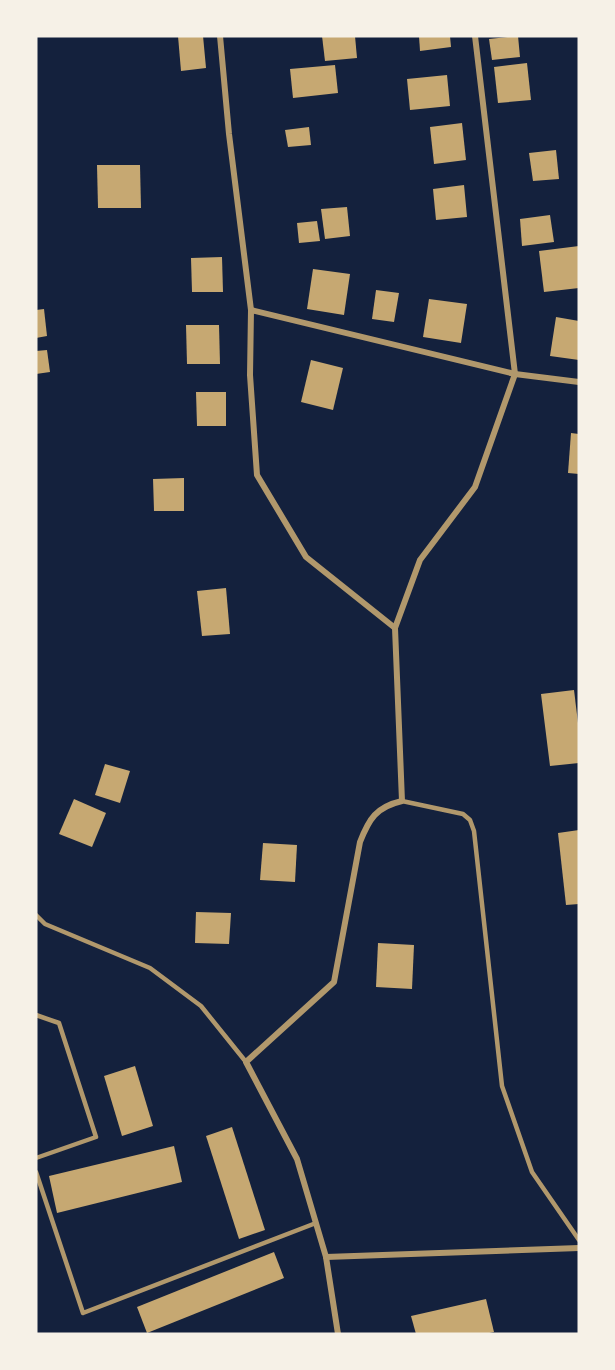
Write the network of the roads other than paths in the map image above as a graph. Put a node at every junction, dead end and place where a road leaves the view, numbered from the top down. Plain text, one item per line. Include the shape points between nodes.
1 (220, 36) edge
2 (475, 36) edge
3 (251, 310) junction
4 (515, 374) junction
5 (579, 382) edge
6 (395, 628) junction
7 (402, 801) junction
8 (36, 915) edge
9 (36, 1015) edge
10 (246, 1062) junction
11 (36, 1158) edge
12 (36, 1172) edge
13 (316, 1223) junction
14 (579, 1240) edge
15 (579, 1248) edge
16 (326, 1257) junction
17 (338, 1334) edge

1 - 3 street
2 - 4 street
3 - 4 street
3 - 6 street via 250,375 257,475 306,556
4 - 5 street
4 - 6 street via 475,487 420,560
6 - 7 street
7 - 10 street via 387,804 366,826 334,982
7 - 14 lane via 456,811 470,820 502,1086 532,1172
8 - 10 lane via 45,924 150,968 201,1006
9 - 11 lane via 60,1023 96,1137
10 - 13 street via 297,1159
12 - 13 lane via 83,1313
13 - 16 street
15 - 16 street
16 - 17 street

